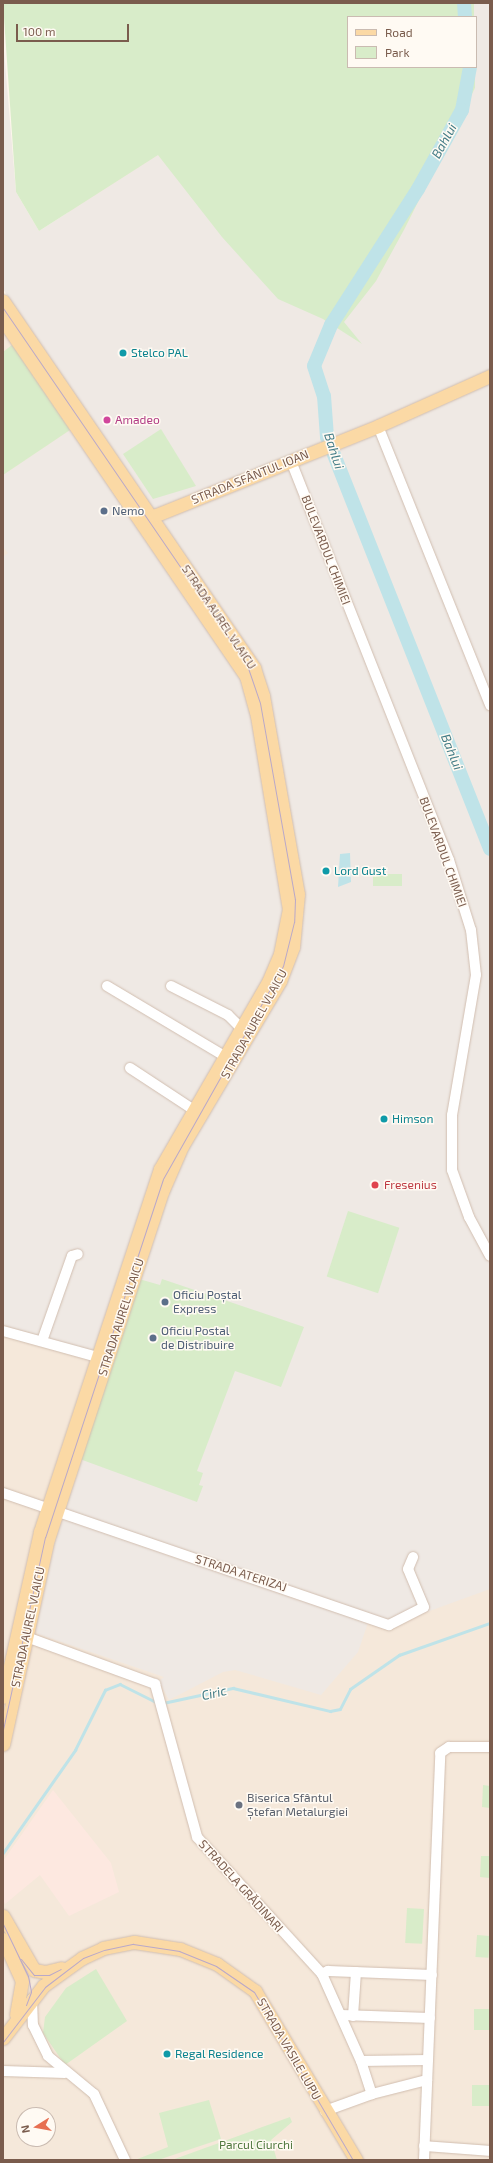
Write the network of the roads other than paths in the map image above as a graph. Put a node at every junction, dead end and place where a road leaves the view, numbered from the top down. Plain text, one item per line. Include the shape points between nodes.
1 (3, 301) edge
2 (3, 320) edge
3 (490, 376) edge
4 (378, 426) junction
5 (291, 461) junction
6 (147, 521) junction
7 (490, 705) edge
8 (107, 986) dead end
9 (171, 986) dead end
10 (242, 1030) junction
11 (230, 1059) junction
12 (130, 1068) dead end
13 (197, 1112) junction
14 (78, 1254) dead end
15 (490, 1256) edge
16 (3, 1332) edge
17 (42, 1341) junction
18 (102, 1358) junction
19 (3, 1493) edge
20 (52, 1508) junction
21 (413, 1557) dead end
22 (22, 1635) junction
23 (3, 1697) edge
24 (3, 1744) edge
25 (490, 1747) edge
26 (3, 1916) edge
27 (3, 1940) edge
28 (68, 1967) junction
29 (356, 1972) junction
30 (322, 1974) junction
31 (432, 1975) junction
32 (32, 1999) junction
33 (341, 2015) junction
34 (353, 2016) junction
35 (430, 2018) junction
36 (15, 2021) junction
37 (33, 2025) junction
38 (3, 2038) edge
39 (428, 2060) junction
40 (361, 2061) junction
41 (3, 2071) edge
42 (65, 2074) junction
43 (427, 2080) junction
44 (372, 2094) junction
45 (325, 2111) junction
46 (424, 2146) junction
47 (490, 2151) edge
48 (125, 2160) edge
49 (356, 2160) edge
50 (424, 2160) edge

1 - 6 main road, STRADA AUREL VLAICU
2 - 6 main road, STRADA AUREL VLAICU
3 - 4 main road, STRADA SFÂNTUL IOAN
4 - 5 main road, STRADA SFÂNTUL IOAN
4 - 7 street
5 - 6 main road, STRADA SFÂNTUL IOAN
5 - 15 street, BULEVARDUL CHIMIEI via 449,860 471,930 476,975 452,1114 452,1170 469,1216
6 - 10 main road, STRADA AUREL VLAICU via 241,666 254,699 286,873 288,909 276,965
6 - 11 main road, STRADA AUREL VLAICU via 246,654 260,683 297,883 298,918 287,965
8 - 11 street
9 - 10 street via 228,1015
10 - 11 main road, STRADA AUREL VLAICU
11 - 13 main road, STRADA AUREL VLAICU via 212,1095
12 - 13 street
13 - 18 main road, STRADA AUREL VLAICU via 160,1169
14 - 17 street via 72,1256
16 - 17 street
17 - 18 street
18 - 20 main road, STRADA AUREL VLAICU
19 - 20 street, STRADA ATERIZAJ
20 - 21 street, STRADA ATERIZAJ via 389,1625 424,1607 408,1569
20 - 22 main road, STRADA AUREL VLAICU
22 - 23 main road, STRADA AUREL VLAICU
22 - 24 main road, STRADA AUREL VLAICU
22 - 30 street, STRADELA GRĂDINARI via 146,1678 155,1684 161,1696 197,1837
25 - 31 street via 449,1747 440,1753
26 - 28 main road via 29,1965 45,1972
27 - 36 main road via 22,1981
28 - 32 main road, STRADA VASILE LUPU
28 - 45 main road, STRADA VASILE LUPU via 103,1948 134,1942 180,1949 217,1964 255,1991
29 - 30 street
29 - 31 street
29 - 34 street
30 - 33 street, STRADELA GRĂDINARI
31 - 35 street
32 - 36 main road, STRADA VASILE LUPU
32 - 37 street
33 - 34 street
33 - 40 street, STRADELA GRĂDINARI
34 - 35 street
35 - 39 street
36 - 37 street
36 - 38 main road, STRADA VASILE LUPU
37 - 42 street via 48,2056
39 - 40 street
39 - 43 street
40 - 44 street, STRADELA GRĂDINARI
41 - 42 street
42 - 48 street via 86,2085 98,2099
43 - 44 street
43 - 46 street
44 - 45 street
45 - 49 main road, STRADA VASILE LUPU
46 - 47 street
46 - 50 street

